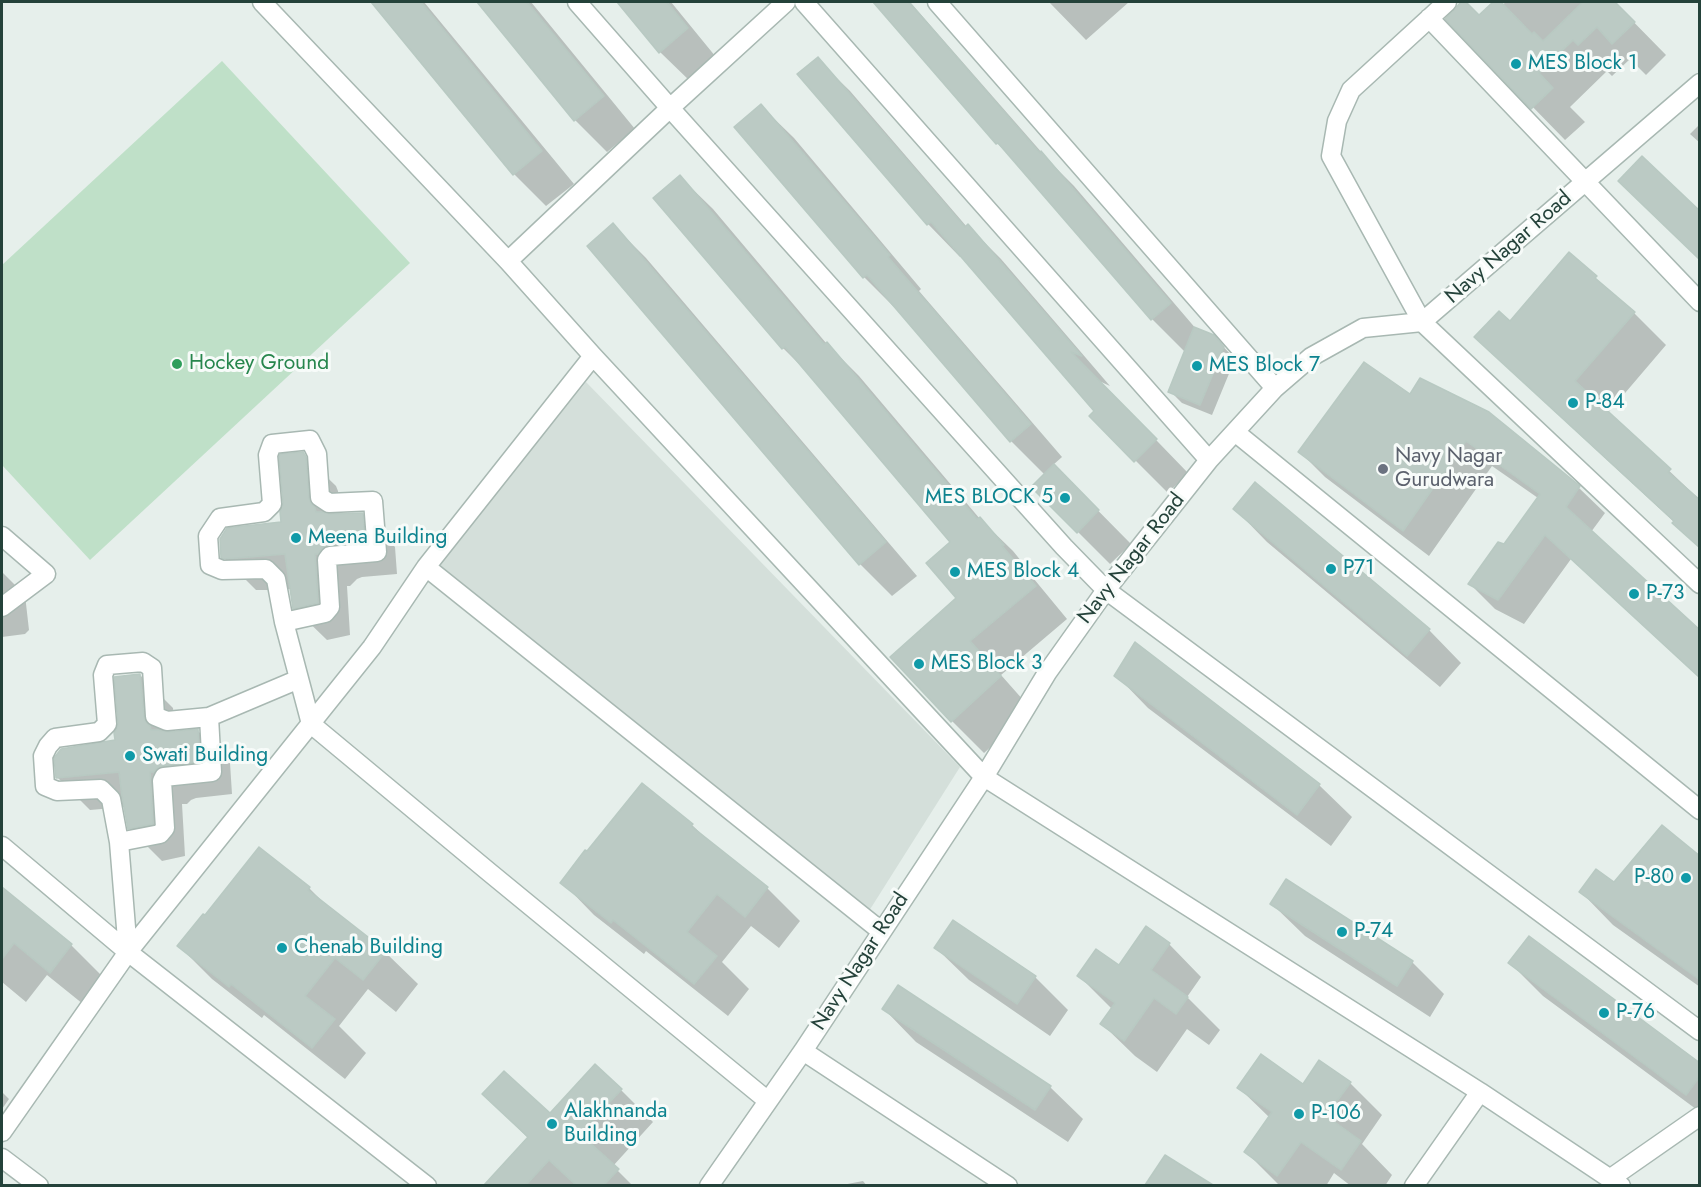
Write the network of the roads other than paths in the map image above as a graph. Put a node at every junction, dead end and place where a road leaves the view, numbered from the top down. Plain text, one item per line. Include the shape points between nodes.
1 (262, 2) edge
2 (577, 2) edge
3 (786, 2) edge
4 (804, 2) edge
5 (937, 2) edge
6 (1447, 2) edge
7 (1429, 18) junction
8 (1700, 83) edge
9 (670, 108) junction
10 (1584, 182) junction
11 (508, 261) junction
12 (1700, 302) edge
13 (1422, 322) junction
14 (593, 356) junction
15 (1275, 388) junction
16 (1235, 432) junction
17 (1209, 460) junction
18 (2, 536) edge
19 (426, 567) junction
20 (1700, 584) edge
21 (1106, 590) junction
22 (2, 607) edge
23 (284, 622) junction
24 (299, 679) junction
25 (209, 717) junction
26 (311, 724) junction
27 (984, 777) junction
28 (1700, 810) edge
29 (119, 842) junction
30 (2, 846) edge
31 (881, 932) junction
32 (128, 952) junction
33 (1700, 1031) edge
34 (803, 1051) junction
35 (1480, 1092) junction
36 (768, 1101) junction
37 (1700, 1116) edge
38 (2, 1132) edge
39 (2, 1158) edge
40 (1616, 1182) edge
41 (39, 1185) edge
42 (427, 1185) edge
43 (709, 1185) edge
44 (1008, 1185) edge
45 (1414, 1185) edge

1 - 11 street
2 - 9 street
3 - 9 street
4 - 17 street
5 - 15 street
6 - 7 street
7 - 10 street
7 - 13 street via 1351,90 1337,121 1331,156
8 - 10 street, Navy Nagar Road
9 - 11 street
9 - 21 street
10 - 12 street
10 - 13 street, Navy Nagar Road
11 - 14 street
13 - 15 street, Navy Nagar Road via 1363,328 1311,357
13 - 20 street
14 - 19 street
14 - 27 street
15 - 16 street, Navy Nagar Road
16 - 17 street, Navy Nagar Road
16 - 28 street
17 - 21 street, Navy Nagar Road
18 - 22 street via 46,574
19 - 26 street via 372,647
19 - 31 street
21 - 27 street, Navy Nagar Road via 1047,673
21 - 33 street
23 - 23 street via 276,579 266,569 222,570 210,565 208,536 220,518 264,512 272,504 268,455 272,444 310,440 317,454 320,497 329,503 374,501 377,552 330,556 330,607 326,613
23 - 24 street
24 - 25 street
24 - 26 street
25 - 29 street via 212,772 165,777 165,828 160,834
25 - 29 street via 167,722 155,716 152,668 143,662 107,665 103,675 107,724 99,732 55,738 48,746 43,756 45,786 57,791 100,789 111,800
26 - 32 street
26 - 36 street
27 - 31 street, Navy Nagar Road
27 - 35 street
29 - 32 street
30 - 32 street
31 - 34 street, Navy Nagar Road
32 - 38 street
32 - 42 street
34 - 36 street, Navy Nagar Road
34 - 44 street
35 - 40 street
35 - 45 street
36 - 43 street, Navy Nagar Road
37 - 40 street
39 - 41 street

